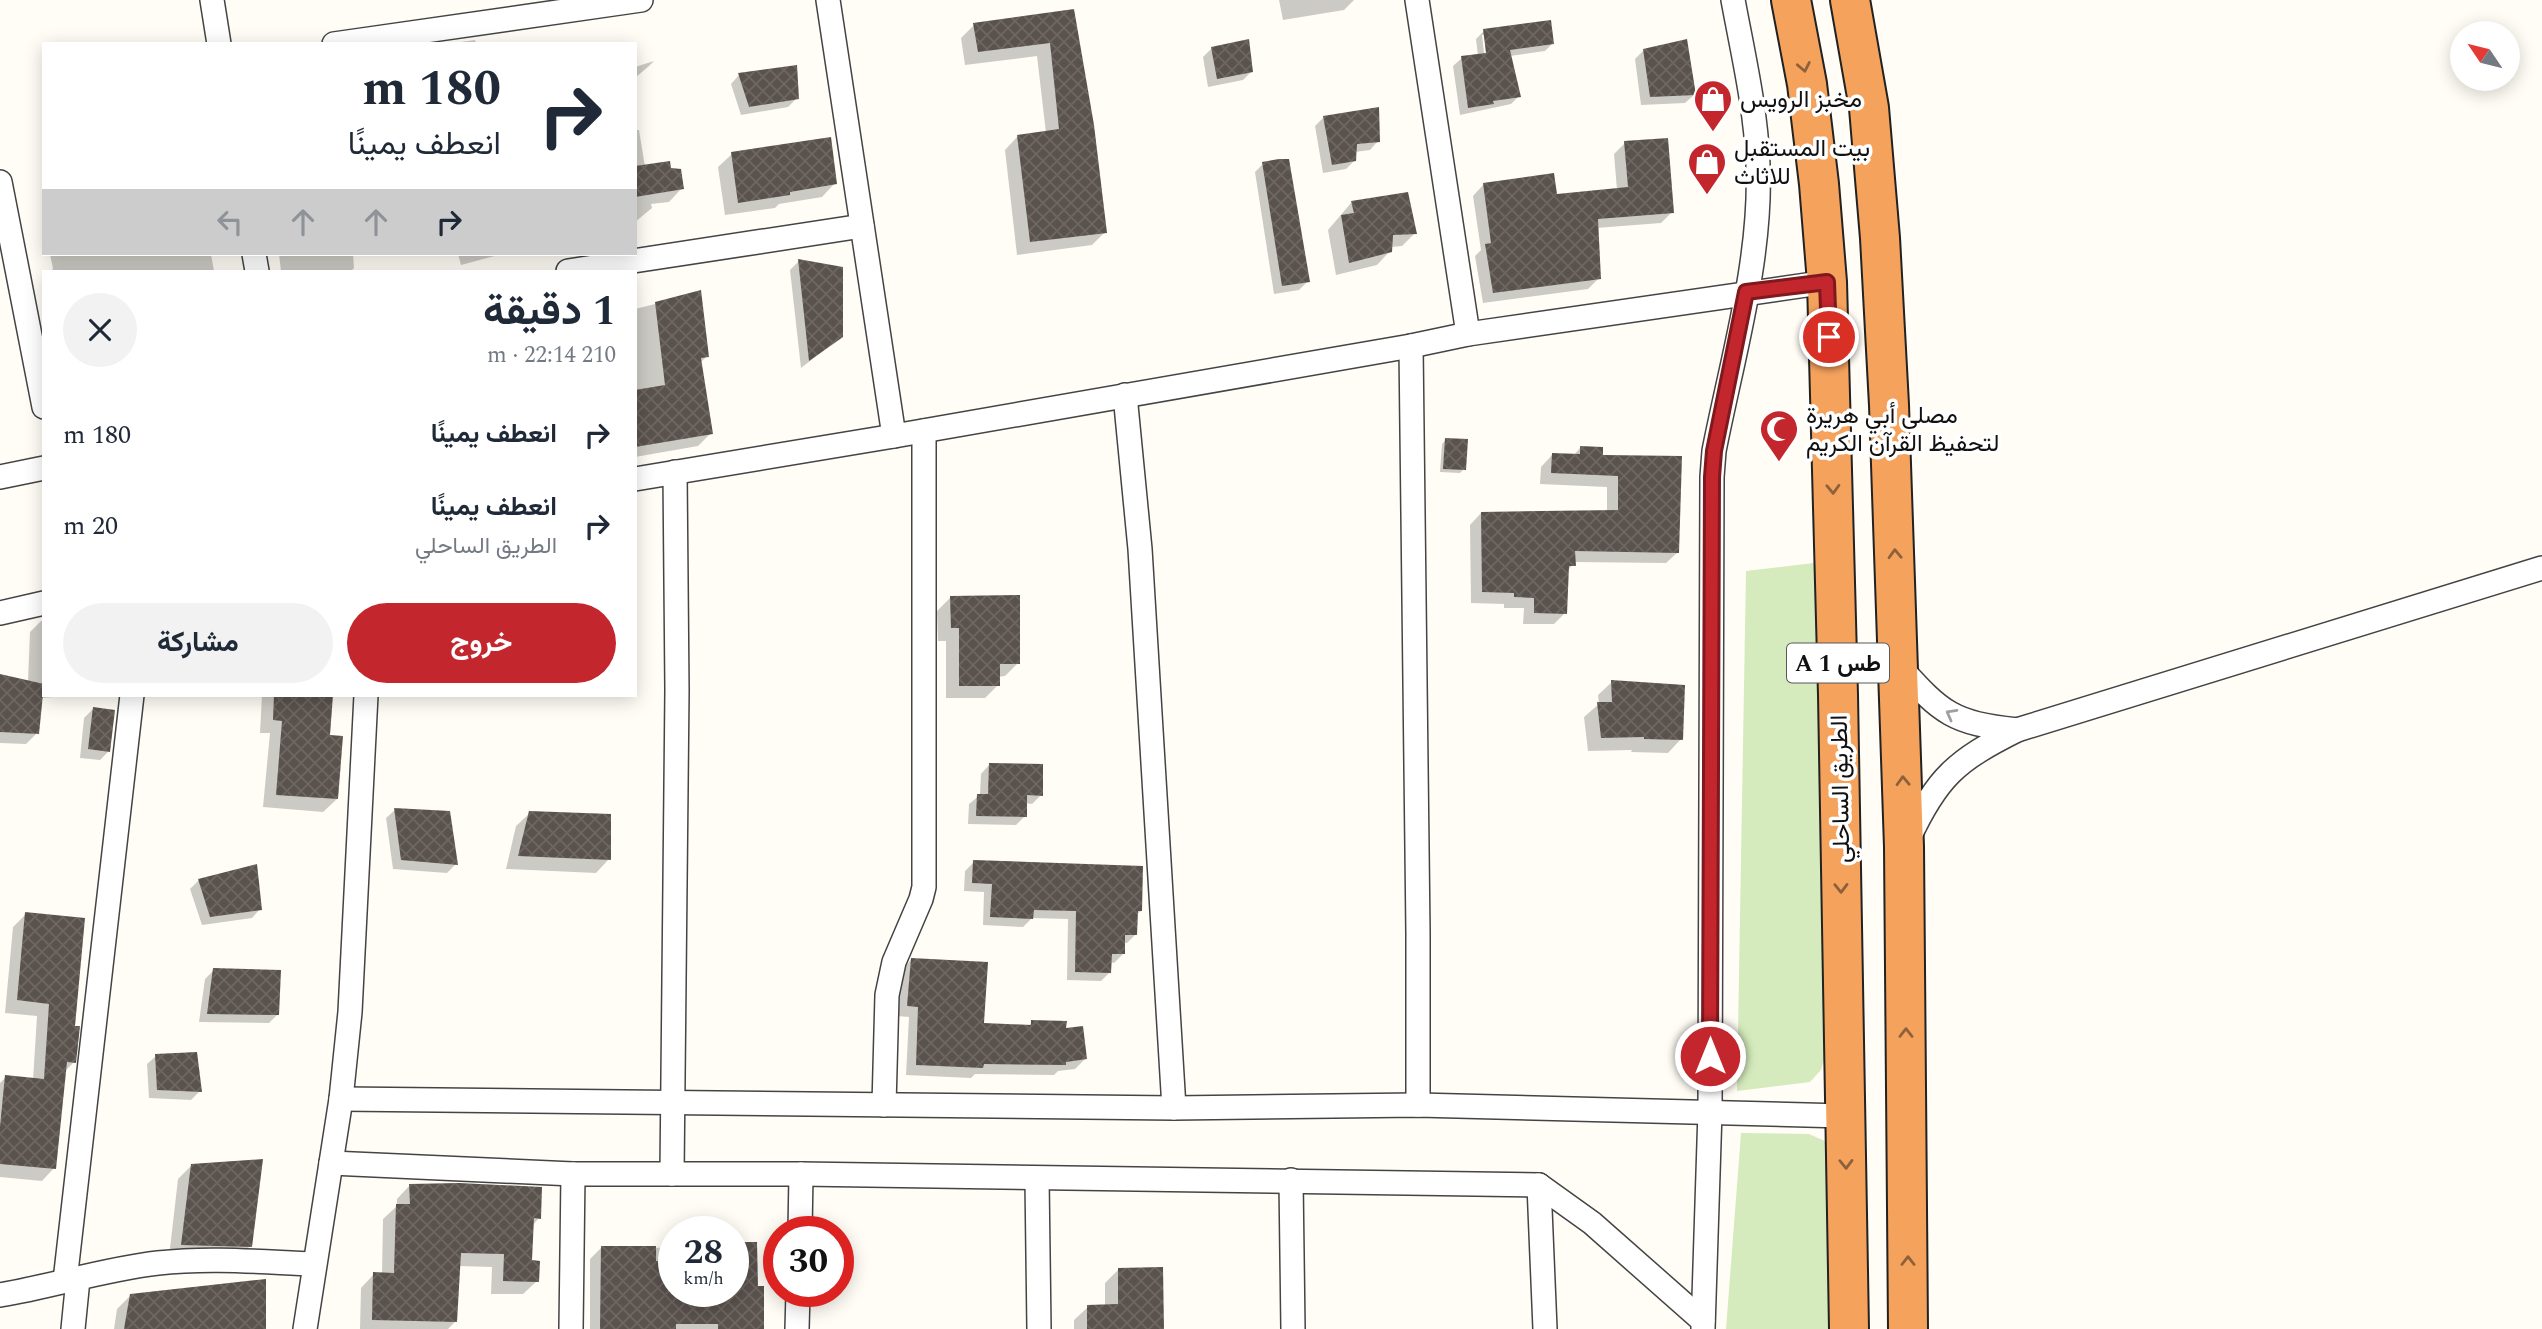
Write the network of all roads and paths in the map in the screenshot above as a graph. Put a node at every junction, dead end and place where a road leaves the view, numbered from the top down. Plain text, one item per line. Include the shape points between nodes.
1 (212, 0) edge
2 (641, 0) edge
3 (828, 0) edge
4 (1417, 0) edge
5 (1733, 0) edge
6 (1791, 0) edge
7 (1850, 0) edge
8 (219, 42) edge
9 (348, 42) edge
10 (0, 182) edge
11 (862, 226) junction
12 (575, 270) edge
13 (1827, 282) junction
14 (1746, 292) junction
15 (1468, 334) junction
16 (1411, 346) junction
17 (1125, 395) junction
18 (42, 397) edge
19 (924, 431) junction
20 (894, 436) junction
21 (42, 468) edge
22 (675, 472) junction
23 (0, 477) edge
24 (637, 478) edge
25 (2542, 568) edge
26 (42, 603) edge
27 (0, 613) edge
28 (1899, 666) junction
29 (132, 697) edge
30 (366, 697) edge
31 (2017, 730) junction
32 (1905, 847) junction
33 (341, 1099) junction
34 (671, 1103) junction
35 (884, 1105) junction
36 (1418, 1105) junction
37 (1174, 1108) junction
38 (1710, 1111) junction
39 (1844, 1116) junction
40 (331, 1163) junction
41 (573, 1174) junction
42 (672, 1174) junction
43 (801, 1174) junction
44 (1037, 1180) junction
45 (1291, 1180) junction
46 (1539, 1185) junction
47 (800, 1216) edge
48 (314, 1264) junction
49 (72, 1280) junction
50 (0, 1295) edge
51 (798, 1307) edge
52 (1703, 1325) edge
53 (74, 1329) edge
54 (305, 1329) edge
55 (570, 1329) edge
56 (797, 1329) edge
57 (1039, 1329) edge
58 (1293, 1329) edge
59 (1545, 1329) edge
60 (1849, 1329) edge
61 (1908, 1329) edge

1 - 8 street
2 - 9 street
3 - 11 street
4 - 15 street
5 - 14 street via 1758,166
6 -> 13 highway, الطريق الساحلي / A 1 طس via 1807,83
28 -> 7 highway, A 1 طس via 1880,238 1869,108
10 - 18 street
11 - 12 street
11 - 20 street
13 - 14 street
13 -> 39 highway, الطريق الساحلي / A 1 طس
14 - 15 street
14 - 38 street via 1712,477
15 - 16 street
16 - 17 street
16 - 36 street
17 - 19 street
17 - 37 street via 1140,549
19 - 20 street
19 - 35 street via 924,887 890,978
20 - 22 street
21 - 23 street
22 - 24 street
22 - 34 street
25 - 31 street
26 - 27 street
31 -> 28 street via 1964,721 1946,712
32 -> 28 highway, A 1 طس
29 - 49 street
30 - 33 street via 350,1012
31 - 32 street via 1955,766 1934,790
61 -> 32 highway, A 1 طس
33 - 34 street
33 - 40 street
34 - 35 street
34 - 42 street
35 - 37 street
36 - 37 street
36 - 38 street
38 - 39 street
38 - 52 street
39 -> 60 highway, الطريق الساحلي / A 1 طس
40 - 41 street
40 - 48 street
41 - 42 street
41 - 55 street
42 - 43 street
43 - 44 street
43 - 47 street
44 - 45 street
44 - 57 street
45 - 46 street
45 - 58 street
46 - 52 street via 1592,1223
46 - 59 street
48 - 49 street via 174,1262
48 - 54 street
49 - 50 street
49 - 53 street
51 - 56 street

